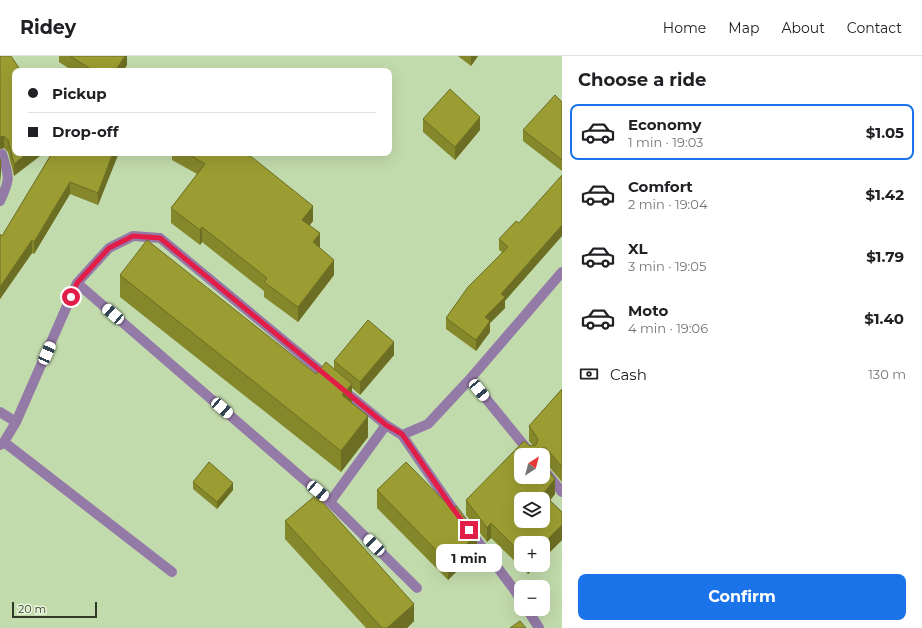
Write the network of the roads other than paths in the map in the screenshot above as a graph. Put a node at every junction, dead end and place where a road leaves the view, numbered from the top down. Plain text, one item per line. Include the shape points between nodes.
1 (2, 154) dead end
2 (0, 201) edge
3 (562, 272) edge
4 (77, 283) junction
5 (470, 380) junction
6 (0, 412) edge
7 (16, 422) junction
8 (386, 425) junction
9 (402, 434) junction
10 (2, 444) edge
11 (526, 448) edge
12 (550, 477) edge
13 (562, 492) edge
14 (330, 502) junction
15 (172, 572) dead end
16 (417, 588) dead end
17 (514, 590) edge
18 (531, 616) edge
19 (539, 628) edge

1 - 2 street via 9,178
3 - 5 street
4 - 7 street
4 - 8 street via 109,248 133,236 160,238
4 - 14 street
5 - 9 street via 428,424
5 - 11 street
6 - 7 street
7 - 10 street
8 - 9 street
8 - 14 street
9 - 17 street via 451,506
10 - 15 street
12 - 13 street
14 - 16 street
18 - 19 street

